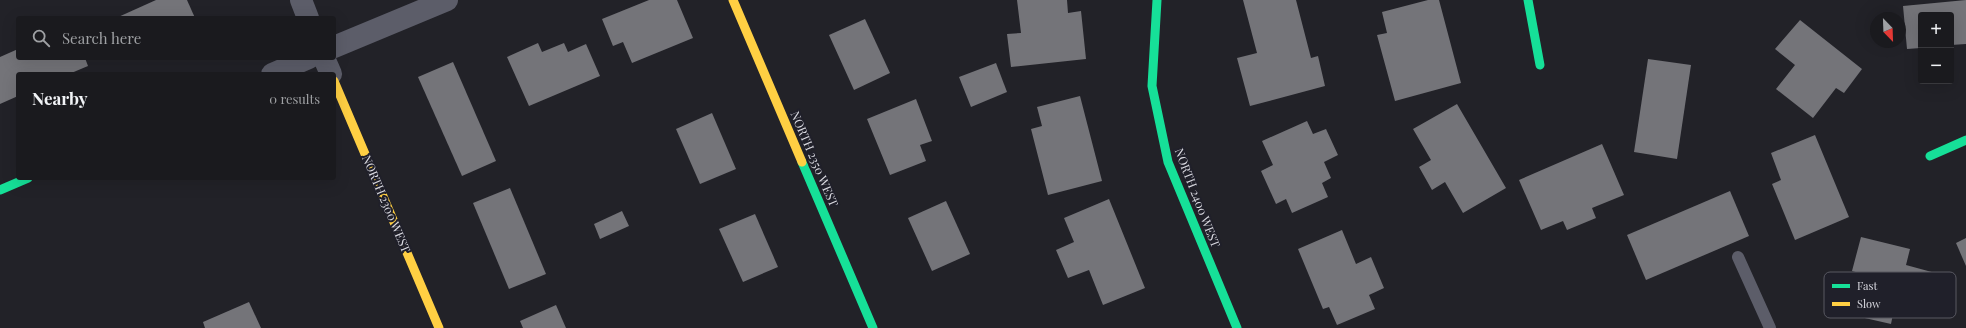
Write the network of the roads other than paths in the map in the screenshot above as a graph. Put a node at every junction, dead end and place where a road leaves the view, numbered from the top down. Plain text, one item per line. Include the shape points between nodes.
1 (301, 0) edge
2 (447, 0) edge
3 (733, 0) edge
4 (1157, 0) edge
5 (1528, 0) edge
6 (307, 16) edge
7 (336, 47) edge
8 (304, 60) edge
9 (325, 60) edge
10 (1540, 65) dead end
11 (277, 72) edge
12 (330, 72) edge
13 (336, 86) edge
14 (1966, 140) edge
15 (1930, 156) dead end
16 (23, 180) edge
17 (0, 190) edge
18 (1738, 257) dead end
19 (439, 328) edge
20 (874, 328) edge
21 (1237, 328) edge
22 (1770, 328) edge

1 - 6 street
2 - 7 street
3 - 20 street, NORTH 2350 WEST
4 - 21 street, NORTH 2400 WEST via 1152,86 1168,162
5 - 10 street
8 - 11 street
9 - 12 street
13 - 19 street, NORTH 2300 WEST
14 - 15 street
16 - 17 street
18 - 22 lane

